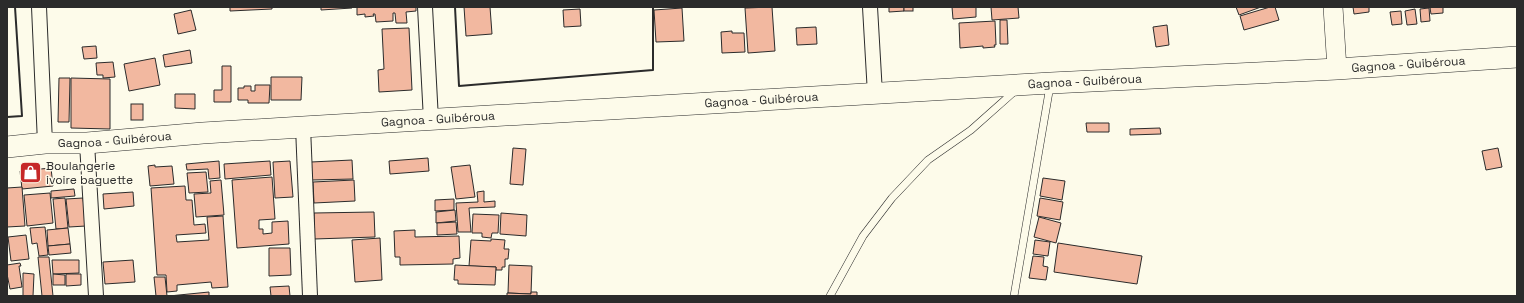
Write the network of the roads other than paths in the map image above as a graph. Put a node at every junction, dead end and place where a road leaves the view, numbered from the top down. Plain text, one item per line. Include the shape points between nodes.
1 (39, 7) edge
2 (425, 7) edge
3 (870, 7) edge
4 (1333, 7) edge
5 (1517, 57) edge
6 (1337, 69) junction
7 (1051, 83) junction
8 (1021, 86) junction
9 (874, 94) junction
10 (431, 120) junction
11 (303, 127) junction
12 (45, 143) junction
13 (87, 143) junction
14 (7, 147) edge
15 (96, 296) edge
16 (310, 296) edge
17 (830, 296) edge
18 (1014, 296) edge

1 - 12 street
2 - 10 street
3 - 9 street
4 - 6 street
5 - 6 main road, Gagnoa - Guibéroua
6 - 7 main road, Gagnoa - Guibéroua
7 - 8 main road, Gagnoa - Guibéroua
7 - 18 lane
8 - 9 main road, Gagnoa - Guibéroua
8 - 17 lane via 971,130 928,160 892,198 863,236
9 - 10 main road, Gagnoa - Guibéroua
10 - 11 main road, Gagnoa - Guibéroua
11 - 13 main road, Gagnoa - Guibéroua
11 - 16 street
12 - 13 main road, Gagnoa - Guibéroua
12 - 14 main road, Gagnoa - Guibéroua
13 - 15 street

